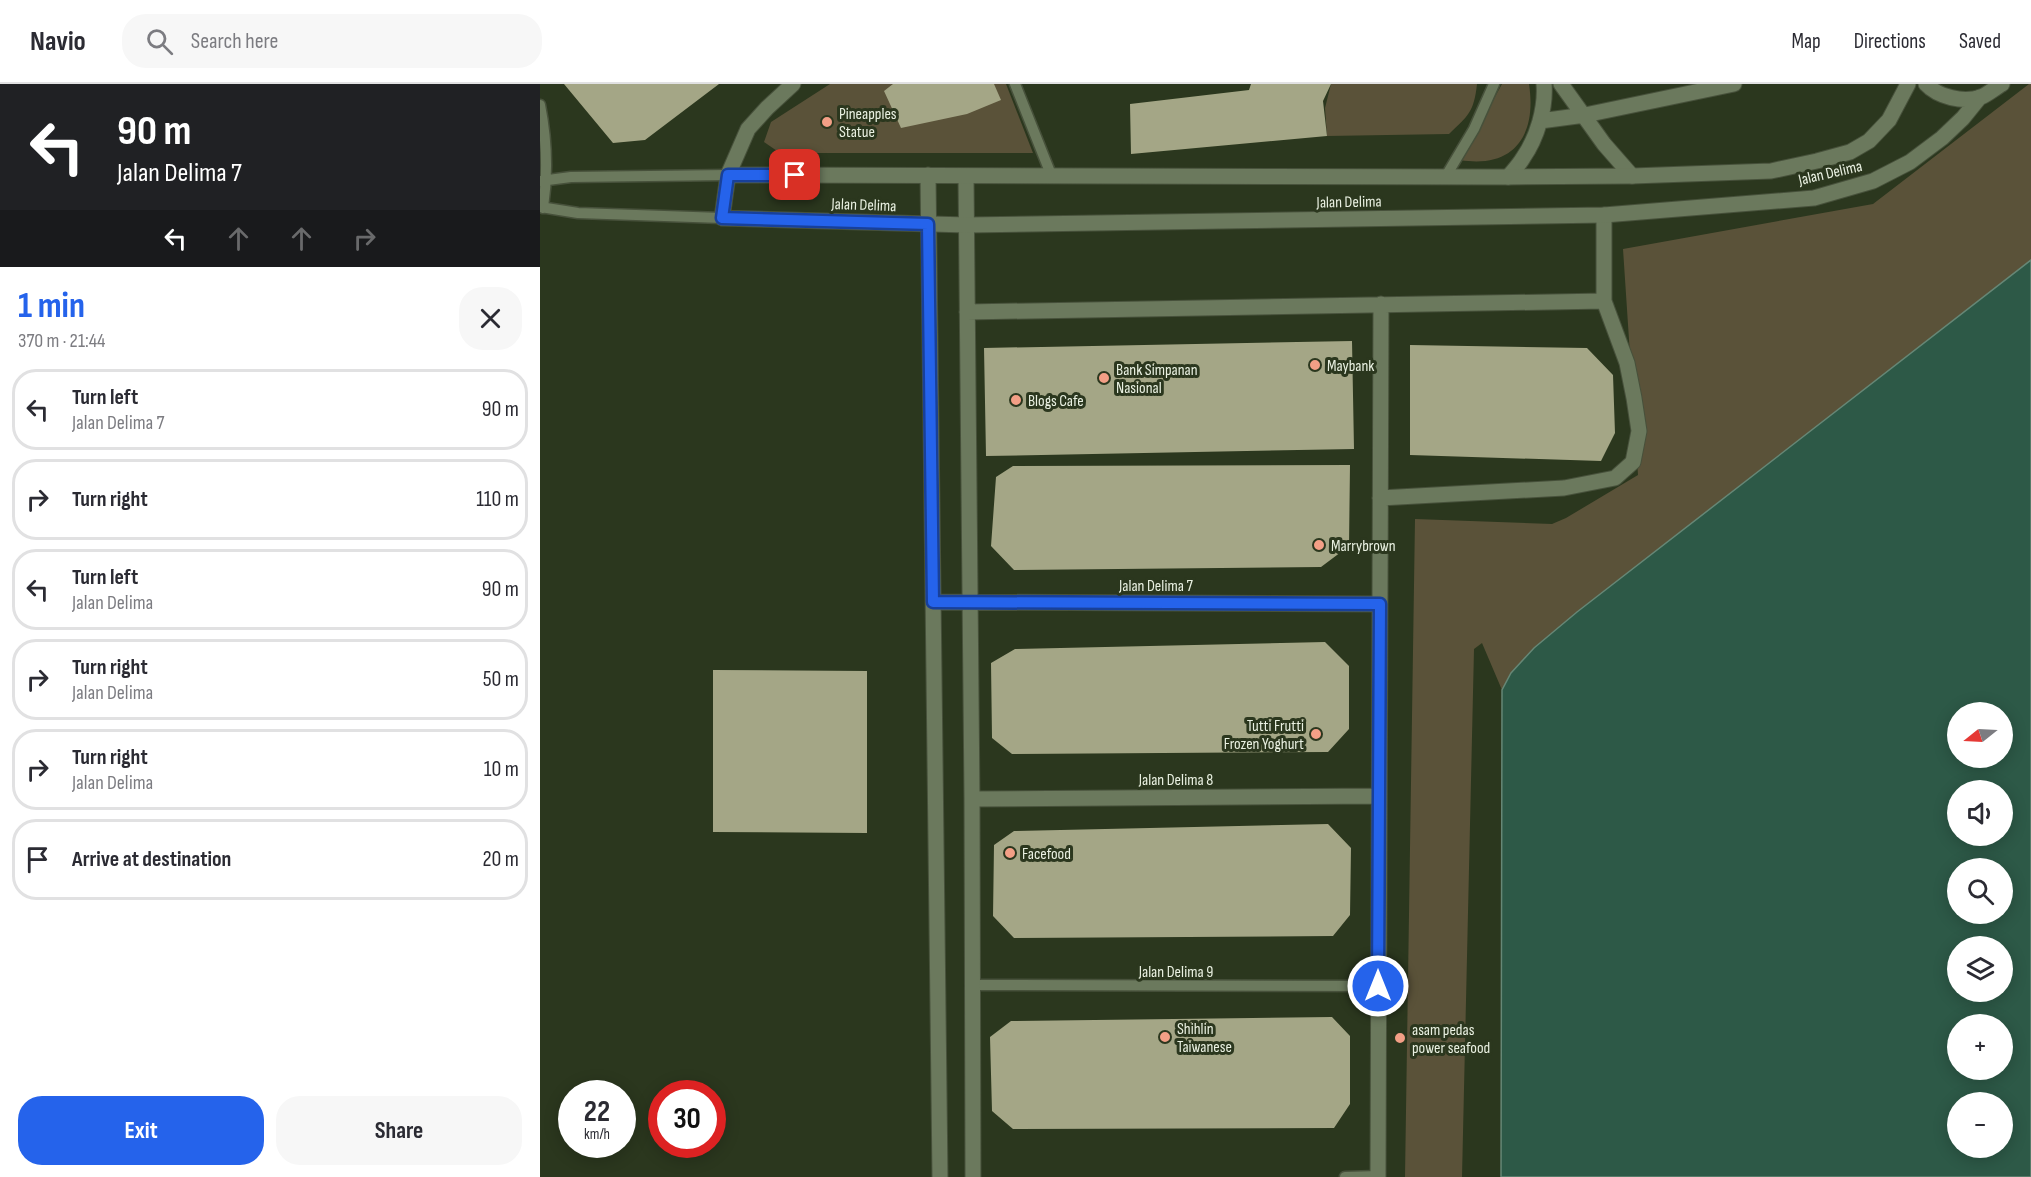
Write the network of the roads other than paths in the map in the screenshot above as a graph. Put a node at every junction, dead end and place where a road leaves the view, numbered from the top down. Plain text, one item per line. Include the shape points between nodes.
1 (793, 84) edge
2 (1015, 84) edge
3 (1494, 84) edge
4 (1544, 84) edge
5 (1561, 84) edge
6 (1734, 84) edge
7 (1908, 84) edge
8 (1926, 84) edge
9 (2002, 84) edge
10 (1980, 97) junction
11 (540, 105) edge
12 (1585, 115) junction
13 (1540, 121) junction
14 (728, 175) junction
15 (927, 176) junction
16 (1446, 176) junction
17 (1632, 176) junction
18 (966, 177) junction
19 (1052, 177) junction
20 (1508, 177) junction
21 (544, 180) edge
22 (542, 207) edge
23 (1604, 215) junction
24 (722, 218) junction
25 (928, 224) junction
26 (967, 225) junction
27 (1604, 301) junction
28 (1381, 304) junction
29 (967, 312) junction
30 (1380, 498) junction
31 (933, 602) junction
32 (970, 602) junction
33 (1380, 604) junction
34 (1379, 796) junction
35 (972, 799) junction
36 (973, 985) junction
37 (1378, 986) junction
38 (940, 1177) edge
39 (973, 1177) edge
40 (1345, 1177) edge
41 (1378, 1177) edge

1 - 14 street via 748,129
2 - 19 lane
3 - 16 lane via 1474,129
4 - 13 street
5 - 12 street
6 - 12 street
7 - 17 street, Jalan Delima via 1889,120 1869,141 1850,152 1771,171
8 - 10 street via 1931,90 1955,99
9 - 10 street
10 - 23 street, Jalan Delima via 1942,138 1910,162 1873,181 1814,198
11 - 21 lane via 546,133
12 - 13 street
12 - 17 street
13 - 20 street via 1524,157
14 - 15 street, Jalan Delima
14 - 21 lane
14 - 24 street
15 - 18 street, Jalan Delima
15 - 25 street
16 - 19 street, Jalan Delima
16 - 20 street, Jalan Delima
17 - 20 street, Jalan Delima
18 - 19 street, Jalan Delima
18 - 26 street
21 - 22 lane
22 - 24 lane via 578,213
23 - 26 street, Jalan Delima
23 - 27 street
24 - 25 street, Jalan Delima
25 - 26 street, Jalan Delima
25 - 31 street
26 - 29 street
27 - 28 street
27 - 30 street via 1628,363 1639,431 1633,462 1624,471 1615,478 1564,488
28 - 29 street
28 - 30 street
29 - 32 street
30 - 33 street
31 - 32 street, Jalan Delima 7
31 - 38 street
32 - 33 street, Jalan Delima 7
32 - 35 street
33 - 34 street
34 - 35 street, Jalan Delima 8
34 - 37 street
35 - 36 street
36 - 37 lane, Jalan Delima 9
36 - 39 street
37 - 41 street
40 - 41 lane

